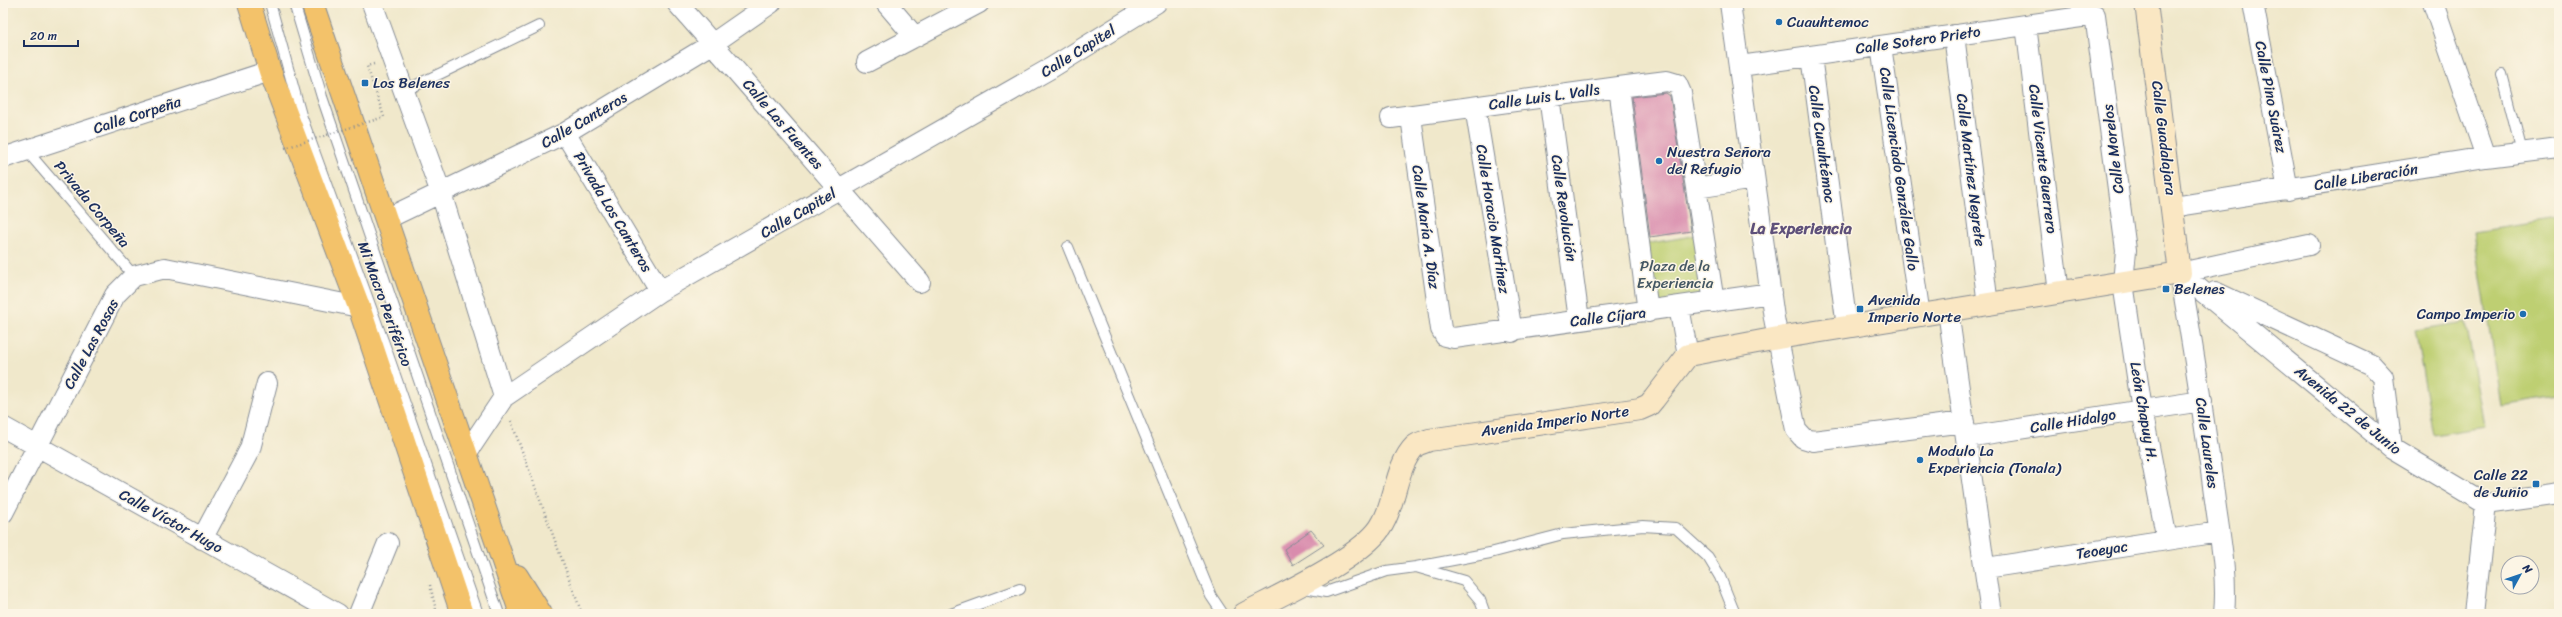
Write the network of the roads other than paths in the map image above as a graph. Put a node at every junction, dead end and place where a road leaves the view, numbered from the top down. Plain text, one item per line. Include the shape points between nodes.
1 (249, 3) edge
2 (270, 3) edge
3 (294, 3) edge
4 (312, 3) edge
5 (676, 3) edge
6 (771, 3) edge
7 (886, 3) edge
8 (980, 3) edge
9 (1156, 3) edge
10 (1730, 3) edge
11 (2146, 3) edge
12 (2253, 3) edge
13 (2433, 3) edge
14 (378, 6) edge
15 (2095, 15) joint
16 (2026, 25) junction
17 (539, 26) dead end
18 (1954, 35) junction
19 (915, 37) junction
20 (712, 44) junction
21 (1881, 46) junction
22 (1811, 56) junction
23 (867, 62) dead end
24 (1740, 66) junction
25 (270, 72) junction
26 (2502, 74) dead end
27 (1619, 87) junction
28 (404, 91) junction
29 (1549, 96) junction
30 (1475, 107) junction
31 (1411, 117) junction
32 (1391, 118) dead end
33 (565, 133) junction
34 (2559, 148) edge
35 (27, 151) junction
36 (2522, 152) junction
37 (2486, 157) junction
38 (3, 158) edge
39 (1754, 179) junction
40 (1696, 188) junction
41 (840, 189) junction
42 (2288, 190) junction
43 (441, 193) junction
44 (2173, 207) junction
45 (386, 219) junction
46 (2310, 245) dead end
47 (1068, 247) dead end
48 (134, 276) junction
49 (2186, 277) junction
50 (920, 282) dead end
51 (2123, 283) junction
52 (660, 291) junction
53 (1771, 293) junction
54 (2059, 293) junction
55 (1714, 302) junction
56 (1988, 305) junction
57 (359, 307) junction
58 (1679, 307) junction
59 (1648, 312) junction
60 (1948, 312) junction
61 (1920, 316) junction
62 (1579, 320) junction
63 (1847, 327) junction
64 (1512, 332) junction
65 (1445, 336) joint
66 (1778, 338) junction
67 (1688, 355) junction
68 (267, 383) dead end
69 (504, 397) junction
70 (2202, 401) junction
71 (2142, 410) junction
72 (3, 427) edge
73 (1966, 430) junction
74 (37, 447) junction
75 (2392, 448) junction
76 (466, 454) junction
77 (2559, 494) edge
78 (2486, 504) junction
79 (3, 513) edge
80 (2219, 532) junction
81 (202, 539) junction
82 (2167, 540) junction
83 (388, 543) dead end
84 (500, 554) junction
85 (1416, 567) junction
86 (1986, 568) junction
87 (1297, 586) junction
88 (1020, 589) dead end
89 (456, 592) junction
90 (338, 614) edge
91 (359, 614) edge
92 (459, 614) edge
93 (462, 614) edge
94 (478, 614) edge
95 (499, 614) edge
96 (522, 614) edge
97 (541, 614) edge
98 (951, 614) edge
99 (1223, 614) edge
100 (1244, 614) edge
101 (1485, 614) edge
102 (1735, 614) edge
103 (1991, 614) edge
104 (2224, 614) edge
105 (2474, 614) edge

1 - 25 highway
2 - 94 lane, Mi Macro Periférico via 300,115 386,349
3 - 95 lane, Mi Macro Periférico via 322,97
4 - 45 highway
5 - 20 street, Calle Las Fuentes
6 - 20 street, Calle Canteros
7 - 19 street
8 - 19 street
9 - 41 street, Calle Capitel via 1051,68
10 - 24 street
11 - 44 street, Calle Guadalajara
12 - 42 street, Calle Pino Suárez
13 - 37 street
14 - 28 street
15 - 16 street, Calle Sotero Prieto
15 - 51 street, Calle Morelos via 2126,250
16 - 18 street, Calle Sotero Prieto
16 - 54 street, Calle Vicente Guerrero
17 - 28 lane
18 - 21 street, Calle Sotero Prieto
18 - 56 street, Calle Martínez Negrete
19 - 23 street
20 - 33 street, Calle Canteros
20 - 41 street, Calle Las Fuentes
21 - 22 street, Calle Sotero Prieto
21 - 61 street, Calle Licenciado González Gallo
22 - 24 street, Calle Sotero Prieto
22 - 63 street, Calle Cuauhtémoc
24 - 39 street
25 - 35 street, Calle Corpeña
25 - 57 highway
26 - 36 lane
27 - 29 street, Calle Luis L. Valls
27 - 40 street, Calle Luis L. Valls via 1667,81 1677,84 1682,93
27 - 59 street
28 - 43 street
29 - 30 street, Calle Luis L. Valls
29 - 62 street, Calle Revolución
30 - 31 street, Calle Luis L. Valls
30 - 64 street, Calle Horacio Martínez
31 - 32 street, Calle Luis L. Valls
31 - 65 street, Calle María A. Díaz via 1440,329
33 - 43 street, Calle Canteros
33 - 52 street, Privada Los Canteros
34 - 36 street, Calle Liberación
35 - 38 street, Calle Corpeña
35 - 48 lane, Privada Corpeña
36 - 37 street, Calle Liberación
37 - 42 street, Calle Liberación
39 - 40 street
39 - 53 street
40 - 55 street
41 - 50 street, Calle Las Fuentes
41 - 52 street, Calle Capitel
42 - 44 street, Calle Liberación
43 - 45 street, Calle Canteros
43 - 69 street
44 - 49 street, Calle Guadalajara
45 - 76 highway
46 - 49 street
47 - 99 lane via 1211,596
48 - 57 street via 165,268
48 - 74 street, Calle Las Rosas via 115,295
49 - 51 street
49 - 70 street, Calle Laureles
49 - 75 street, Avenida 22 de Junio
49 - 75 street via 2372,365 2383,377
51 - 54 street
51 - 71 street, León Chapuy H.
52 - 69 street, Calle Capitel
53 - 55 street, Calle Cíjara
53 - 66 street
54 - 56 street
55 - 58 street, Calle Cíjara
56 - 60 street
57 - 89 highway
58 - 59 street, Calle Cíjara
58 - 67 street
59 - 62 street, Calle Cíjara
60 - 61 street
60 - 73 street
61 - 63 street
62 - 64 street, Calle Cíjara
63 - 66 street
64 - 65 street, Calle Cíjara via 1454,338
66 - 67 street
66 - 73 street, Calle Hidalgo via 1796,430 1802,438 1813,440
67 - 87 street, Avenida Imperio Norte via 1649,405 1640,409 1429,440 1416,445 1408,457 1378,531 1352,553
68 - 81 street via 250,449
69 - 76 street, Calle Capitel
70 - 71 street, Calle Hidalgo
70 - 80 street, Calle Laureles
71 - 73 street, Calle Hidalgo
71 - 82 street, León Chapuy H.
72 - 74 street, Calle Víctor Hugo
73 - 86 street
74 - 79 street, Calle Las Rosas
74 - 81 street, Calle Víctor Hugo
75 - 78 street, Avenida 22 de Junio
76 - 84 highway
77 - 78 street
78 - 105 street
80 - 82 street, Teoeyac
80 - 104 street, Calle Laureles via 2227,590
81 - 90 street, Calle Víctor Hugo
82 - 86 street, Teoeyac
83 - 91 street
84 - 96 highway
84 - 97 highway
85 - 87 lane via 1386,571 1326,592
85 - 101 lane via 1464,581 1480,600
85 - 102 lane via 1490,553 1563,534 1643,526 1676,528 1708,557 1720,577
86 - 103 street
87 - 100 street, Avenida Imperio Norte
88 - 98 lane
89 - 92 highway
89 - 93 highway

